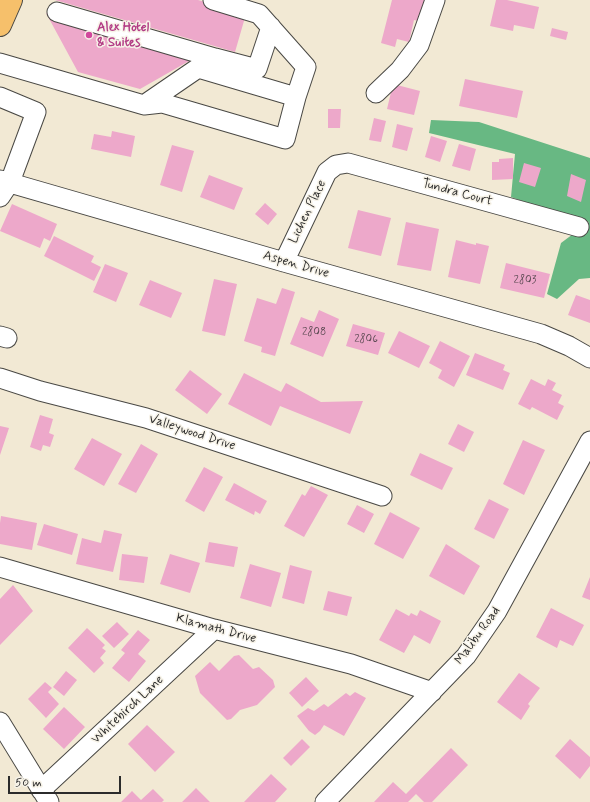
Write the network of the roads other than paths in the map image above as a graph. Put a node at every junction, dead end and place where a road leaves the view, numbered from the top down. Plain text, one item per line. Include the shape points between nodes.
1 (11, 0) edge
2 (213, 0) edge
3 (435, 0) edge
4 (56, 12) dead end
5 (0, 24) edge
6 (271, 27) junction
7 (215, 58) junction
8 (0, 63) edge
9 (198, 68) junction
10 (376, 93) dead end
11 (0, 97) edge
12 (296, 98) junction
13 (144, 105) junction
14 (336, 164) joint
15 (3, 186) edge
16 (578, 227) dead end
17 (284, 262) junction
18 (590, 358) edge
19 (0, 378) edge
20 (590, 441) edge
21 (382, 496) dead end
22 (0, 567) edge
23 (214, 629) junction
24 (432, 692) junction
25 (0, 722) edge
26 (45, 796) edge
27 (332, 800) edge

1 - 5 main road
2 - 6 street via 259,14
3 - 10 street via 419,45 400,70
4 - 7 street
6 - 7 street via 257,70
6 - 12 street via 306,68
7 - 9 street
8 - 13 street
9 - 12 street
9 - 13 street
11 - 15 street via 36,112
12 - 13 street via 285,139 162,103
14 - 16 street, Tundra Court via 348,163
14 - 17 street, Lichen Place via 327,172
15 - 17 street, Aspen Drive
17 - 18 street, Aspen Drive via 541,334
19 - 21 street, Valleywood Drive via 146,418
20 - 24 street, Malibu Road via 497,611 466,656
22 - 23 street, Klamath Drive
23 - 24 street, Klamath Drive via 351,664
23 - 26 street, Whitebirch Lane
24 - 27 street, Malibu Road
25 - 26 street

